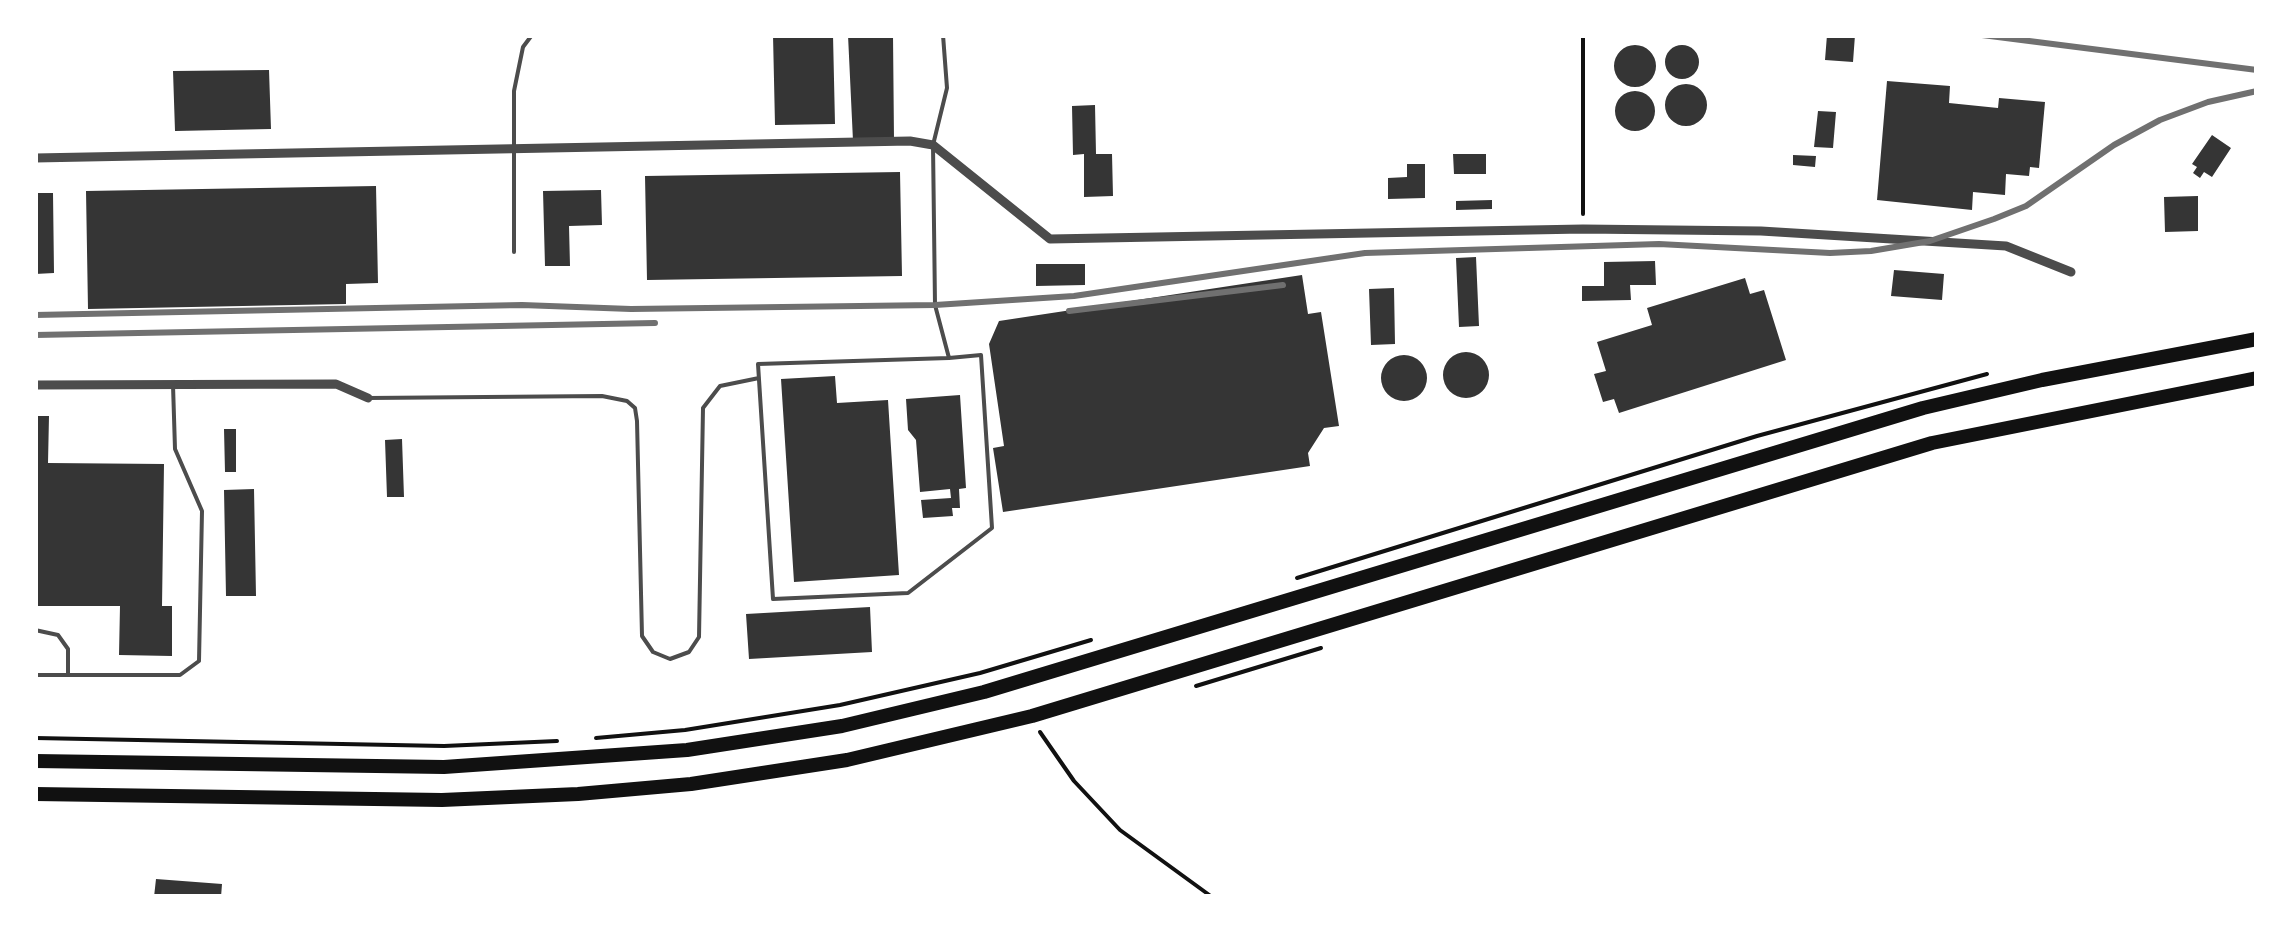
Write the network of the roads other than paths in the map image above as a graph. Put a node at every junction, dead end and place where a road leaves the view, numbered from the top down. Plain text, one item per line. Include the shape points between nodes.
1 (532, 35) edge
2 (943, 35) edge
3 (933, 146) junction
4 (516, 150) junction
5 (35, 158) edge
6 (514, 252) dead end
7 (2071, 272) dead end
8 (2257, 339) edge
9 (950, 358) junction
10 (759, 378) junction
11 (2257, 378) edge
12 (35, 385) edge
13 (173, 385) junction
14 (368, 398) joint
15 (35, 630) edge
16 (68, 674) junction
17 (35, 675) edge
18 (35, 760) edge
19 (35, 794) edge

1 - 4 lane via 516,72
2 - 3 lane via 946,88
3 - 4 street via 910,141
3 - 7 street via 1050,239 1761,231 2006,246
3 - 9 lane via 935,304
4 - 5 street
4 - 6 lane
8 - 18 main road via 1923,408 1022,681 842,726 687,750 444,767
9 - 10 lane via 758,364
9 - 10 lane via 982,354 992,528 908,593 774,599
10 - 14 lane via 720,386 702,408 698,637 689,652 670,659 652,652 642,636 637,421 627,400
11 - 19 main road via 1932,443 1032,716 847,760 691,784 442,800
12 - 13 street
13 - 14 street via 336,384
13 - 16 lane via 175,449 202,512 199,661 180,675
15 - 16 lane via 58,636 68,650
16 - 17 lane

